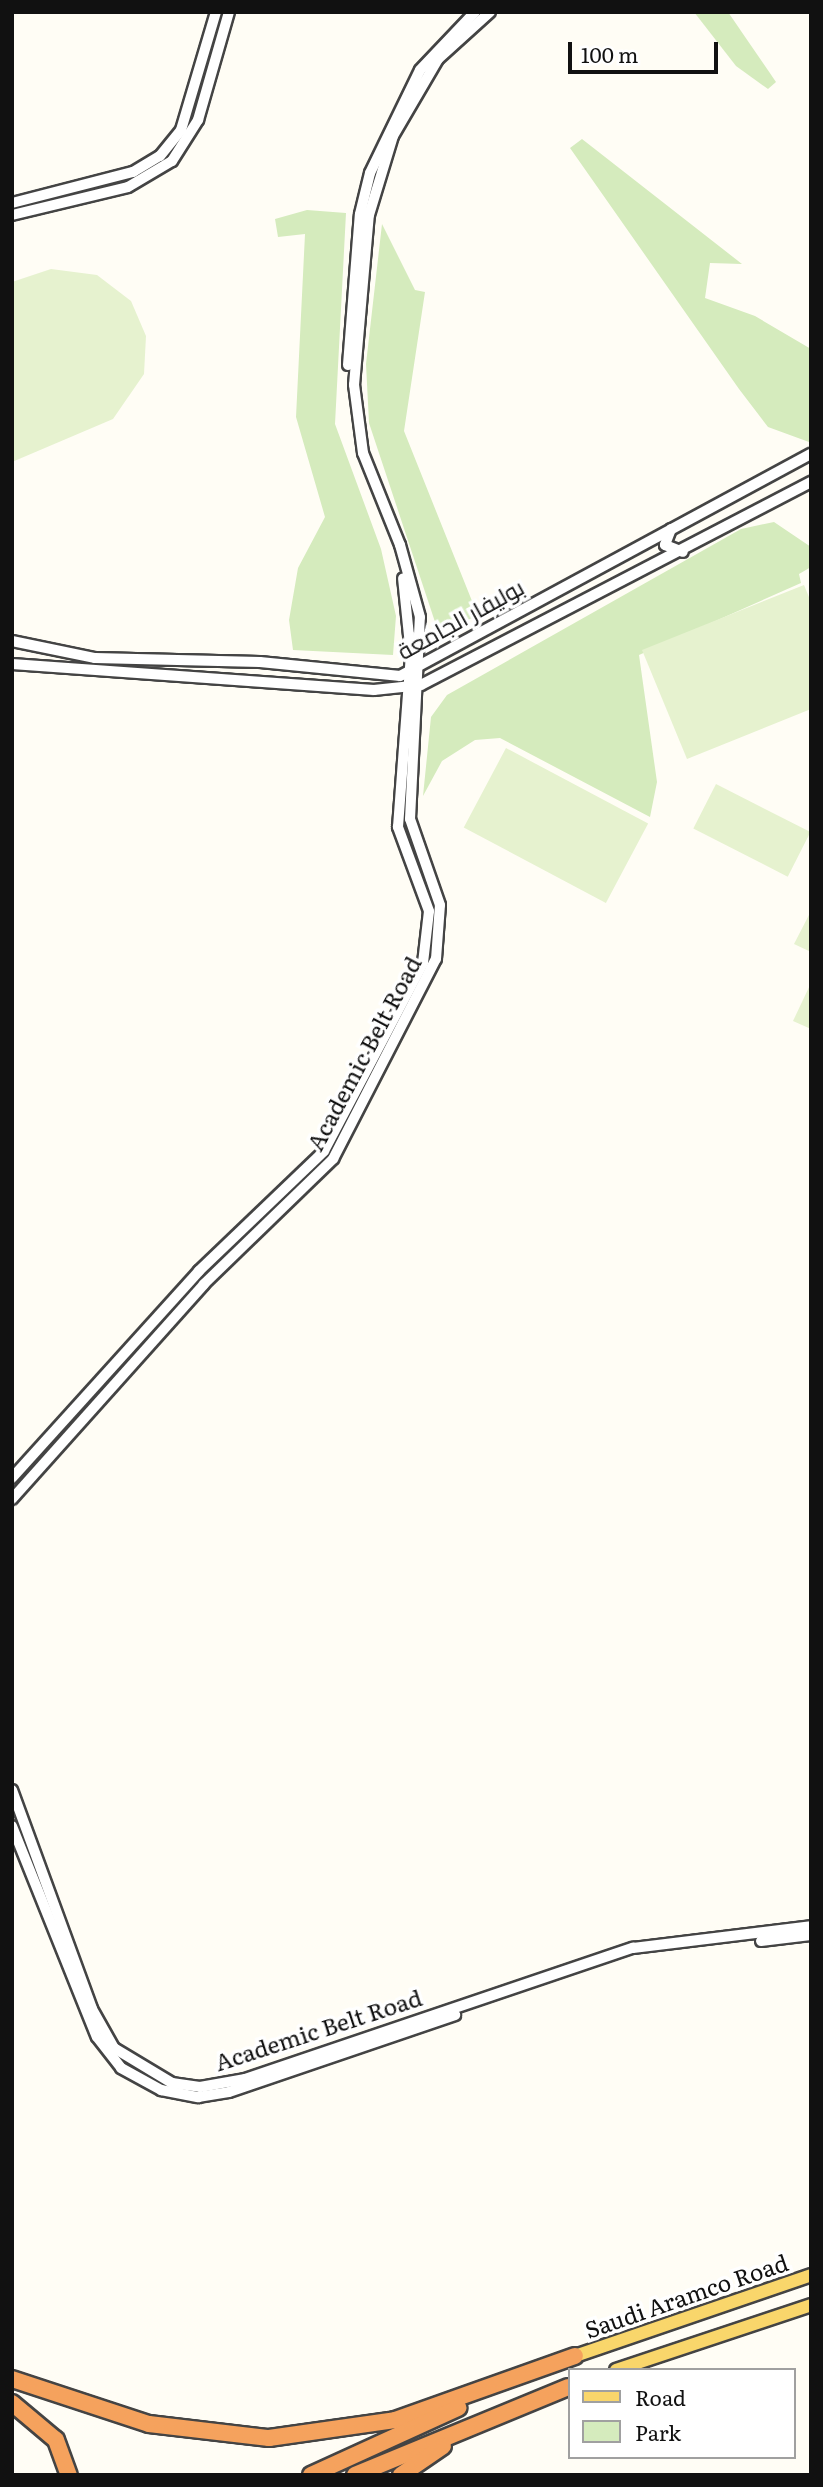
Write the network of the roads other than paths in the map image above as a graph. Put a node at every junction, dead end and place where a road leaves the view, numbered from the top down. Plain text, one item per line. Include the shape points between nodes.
1 (216, 12) edge
2 (229, 12) edge
3 (475, 12) edge
4 (490, 12) edge
5 (462, 21) edge
6 (12, 203) edge
7 (12, 215) edge
8 (811, 454) edge
9 (811, 482) edge
10 (671, 529) junction
11 (685, 552) junction
12 (12, 641) edge
13 (41, 650) junction
14 (12, 664) edge
15 (37, 669) junction
16 (415, 670) junction
17 (421, 685) junction
18 (409, 688) junction
19 (12, 1478) edge
20 (12, 1499) edge
21 (12, 1790) edge
22 (12, 1826) edge
23 (811, 1926) edge
24 (811, 1935) edge
25 (811, 2275) edge
26 (811, 2305) edge
27 (575, 2356) junction
28 (622, 2368) edge
29 (12, 2379) edge
30 (568, 2387) edge
31 (12, 2403) edge
32 (502, 2413) junction
33 (69, 2475) edge
34 (311, 2475) edge
35 (355, 2475) edge
36 (401, 2475) edge

1 - 6 street via 181,130 160,156 133,172
2 - 7 street via 198,120 172,161 128,187
3 - 5 street, Academic Belt Road
4 - 5 street, Academic Belt Road
5 - 16 street, Academic Belt Road via 419,70 388,125 364,194 355,271 348,421 405,585
8 - 10 street, بوليفار الجامعة
9 - 11 street, بوليفار الجامعة
10 - 11 street via 665,545
10 - 16 street, بوليفار الجامعة
11 - 17 street, بوليفار الجامعة
12 - 13 street, بوليفار الجامعة
13 - 15 street
13 - 16 street, بوليفار الجامعة via 132,661
14 - 15 street, بوليفار الجامعة
15 - 18 street, بوليفار الجامعة
16 - 17 street, Academic Belt Road
16 - 18 street, Academic Belt Road
17 - 18 street, بوليفار الجامعة
17 - 20 street, Academic Belt Road via 410,819 442,927 423,992 333,1159 204,1284
18 - 19 street, Academic Belt Road via 398,827 430,925 415,980 324,1151 199,1271
21 - 23 street, Academic Belt Road via 92,2009 114,2048 172,2083 200,2087 245,2079 633,1948
22 - 24 street, Academic Belt Road via 97,2037 121,2068 179,2095 229,2092 622,1958
25 - 27 main road, Saudi Aramco Road
26 - 28 main road, Saudi Aramco Road
27 - 29 highway via 395,2420 269,2438 149,2424
27 - 34 highway
30 - 32 highway
31 - 33 highway via 55,2440
32 - 35 highway
32 - 36 highway

